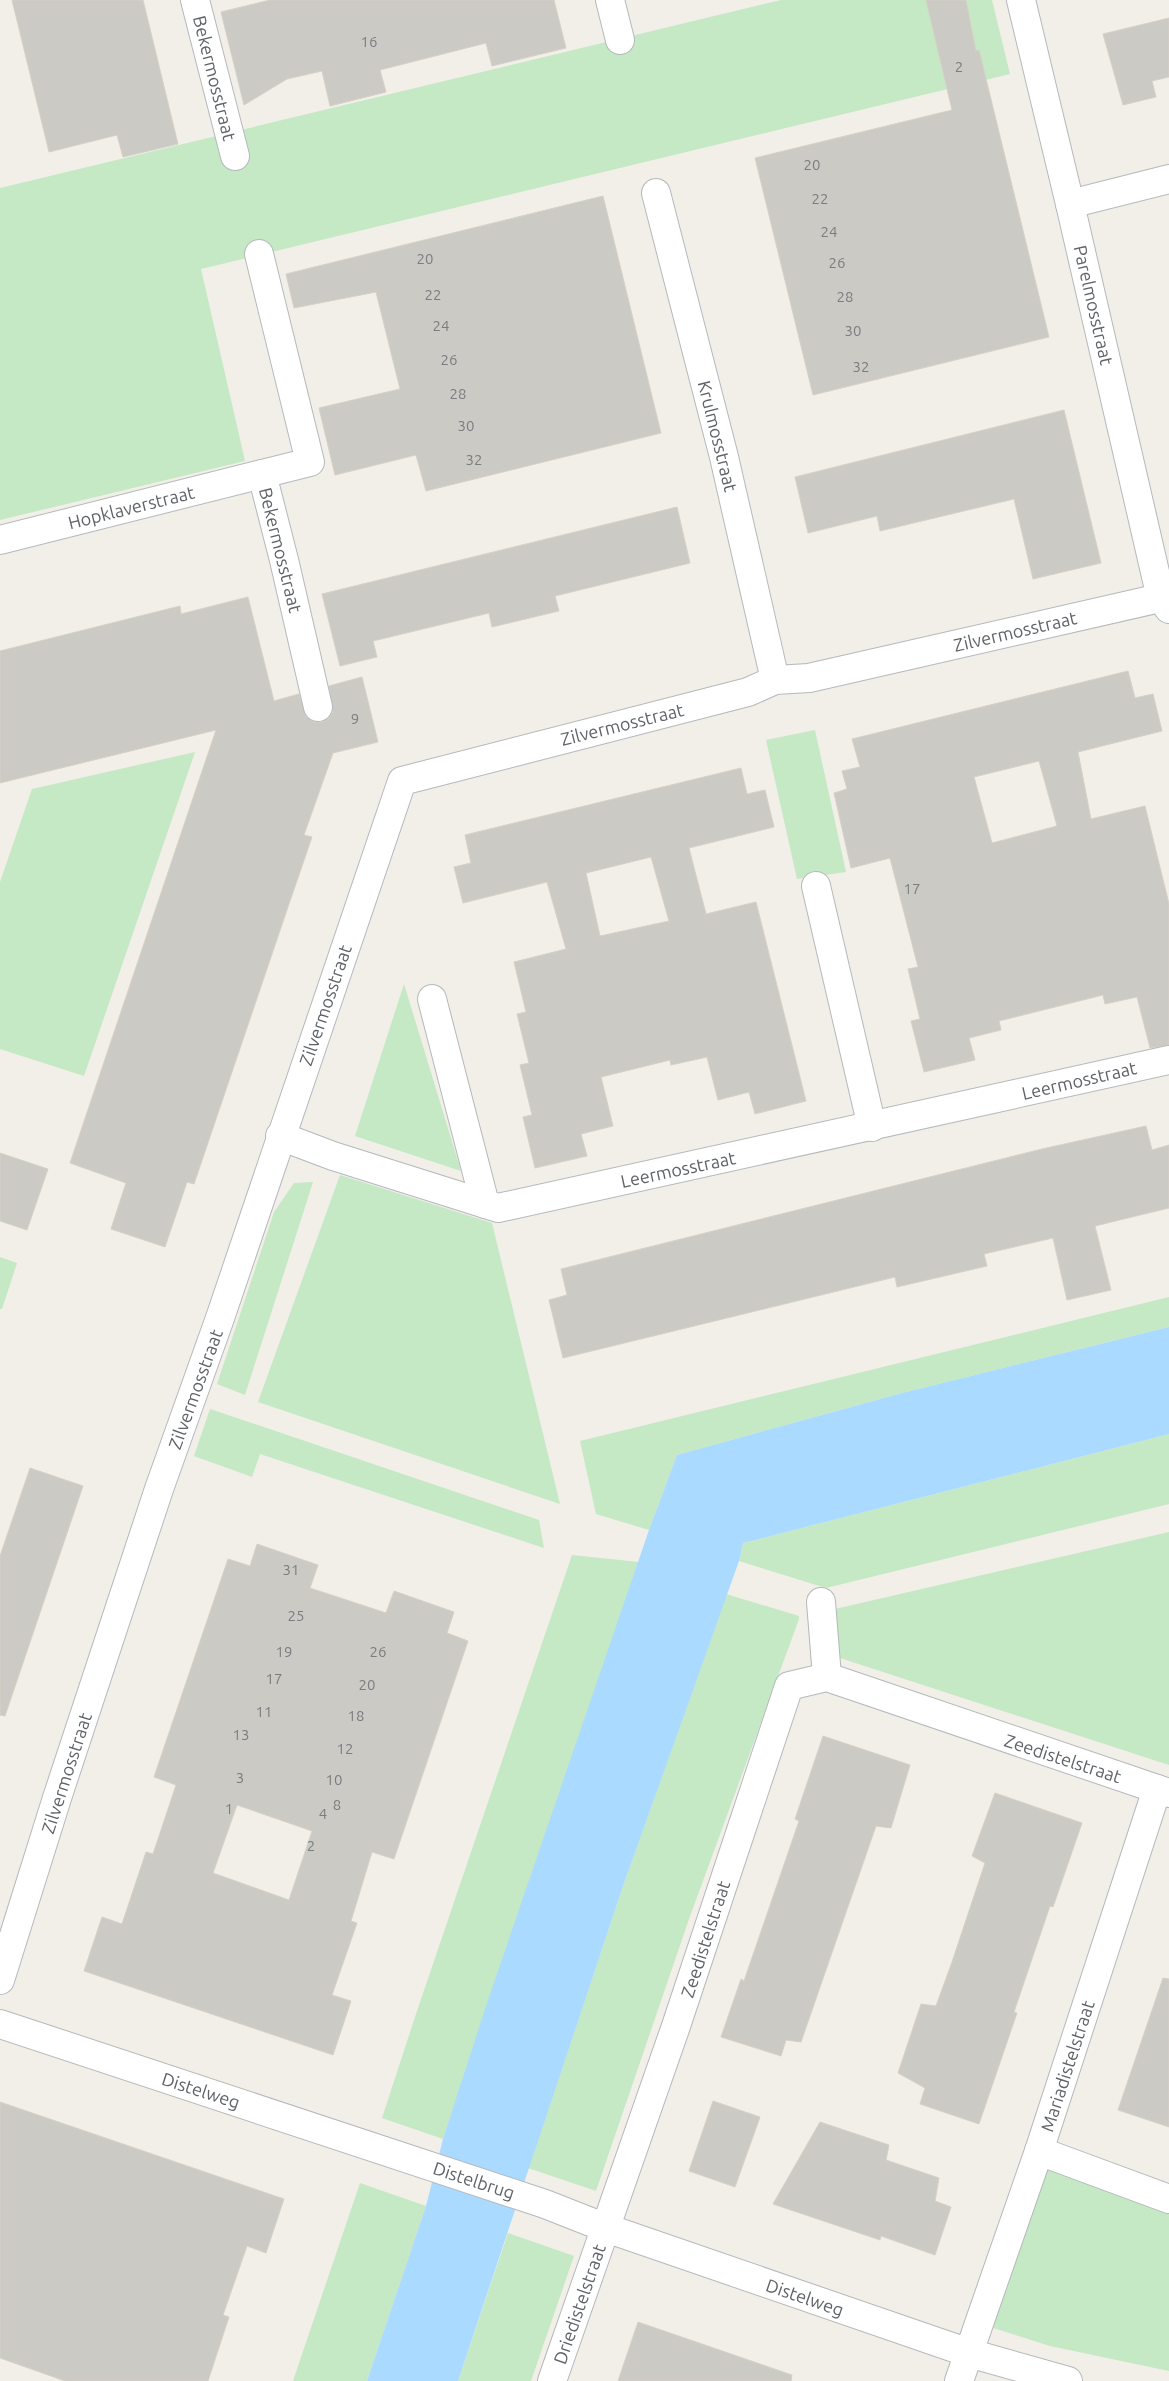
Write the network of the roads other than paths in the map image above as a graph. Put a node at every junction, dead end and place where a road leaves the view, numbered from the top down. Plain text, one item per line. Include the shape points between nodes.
1 (195, 0) edge
2 (610, 0) edge
3 (1021, 0) edge
4 (620, 40) dead end
5 (235, 156) dead end
6 (1169, 180) edge
7 (656, 193) dead end
8 (1070, 204) junction
9 (259, 254) dead end
10 (262, 474) junction
11 (0, 540) edge
12 (1166, 601) edge
13 (775, 680) junction
14 (318, 706) dead end
15 (816, 886) dead end
16 (432, 999) dead end
17 (1169, 1060) edge
18 (872, 1127) junction
19 (280, 1136) junction
20 (485, 1204) junction
21 (821, 1602) dead end
22 (827, 1677) junction
23 (1163, 1791) edge
24 (0, 1980) edge
25 (0, 2024) edge
26 (1039, 2151) junction
27 (403, 2156) joint
28 (1169, 2199) edge
29 (545, 2204) joint
30 (606, 2228) junction
31 (968, 2354) junction
32 (552, 2381) edge
33 (959, 2381) edge
34 (1068, 2381) edge

1 - 5 street, Bekermosstraat
2 - 4 street
3 - 8 street, Parelmosstraat
6 - 8 street
7 - 13 street, Krulmosstraat via 724,457
8 - 12 street, Parelmosstraat
9 - 10 street, Bekermosstraat via 310,462
10 - 11 street, Hopklaverstraat
10 - 14 street, Bekermosstraat
12 - 13 street, Zilvermosstraat via 809,678
13 - 19 street, Zilvermosstraat via 748,692 402,781
15 - 18 street
16 - 20 street
17 - 18 street, Leermosstraat
18 - 20 street, Leermosstraat via 498,1208
19 - 20 street, Leermosstraat
19 - 24 street, Zilvermosstraat via 57,1798
21 - 22 street
22 - 23 street, Zeedistelstraat
22 - 30 street, Zeedistelstraat via 789,1686
23 - 26 street, Mariadistelstraat
25 - 27 street, Distelweg
26 - 28 street
26 - 31 street, Mariadistelstraat
27 - 29 street, Distelbrug
29 - 30 street, Distelweg
30 - 31 street, Distelweg
30 - 32 street, Driedistelstraat
31 - 33 street, Mariadistelstraat
31 - 34 street, Distelweg

